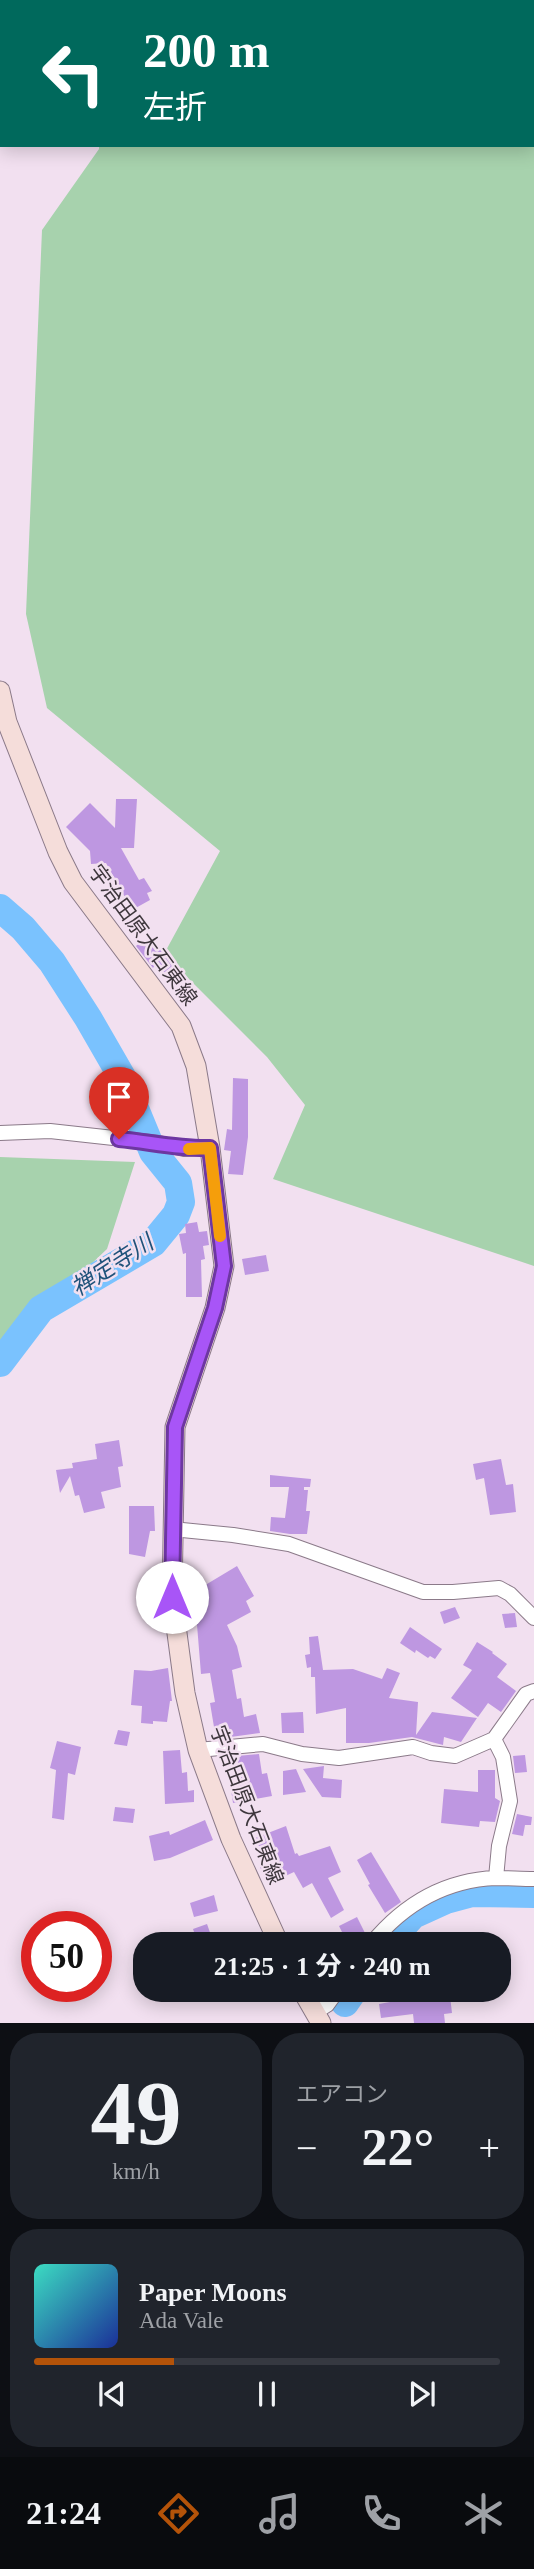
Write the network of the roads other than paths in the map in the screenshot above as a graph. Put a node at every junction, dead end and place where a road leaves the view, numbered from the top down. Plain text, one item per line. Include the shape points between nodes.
1 (0, 691) edge
2 (0, 1133) edge
3 (210, 1148) junction
4 (172, 1528) junction
5 (534, 1618) edge
6 (534, 1691) edge
7 (494, 1739) junction
8 (198, 1751) junction
9 (496, 1878) junction
10 (534, 1879) edge
11 (274, 1932) edge
12 (384, 1932) edge
13 (309, 2002) edge
14 (329, 2002) edge
15 (318, 2018) edge

1 - 3 main road, 宇治田原大石東線 via 7,722 73,882 181,1026 197,1066
2 - 3 street via 50,1131 184,1149
3 - 4 main road, 宇治田原大石東線 via 224,1266 215,1308 175,1427
4 - 5 street via 289,1544 423,1592 499,1588
4 - 8 main road, 宇治田原大石東線 via 172,1597
6 - 7 street via 526,1694
7 - 8 street via 455,1756 413,1747 339,1758 263,1744
7 - 9 street via 503,1758 510,1801
8 - 11 main road, 宇治田原大石東線
9 - 10 street
9 - 12 street via 435,1892 413,1904
13 - 15 main road
14 - 15 street

